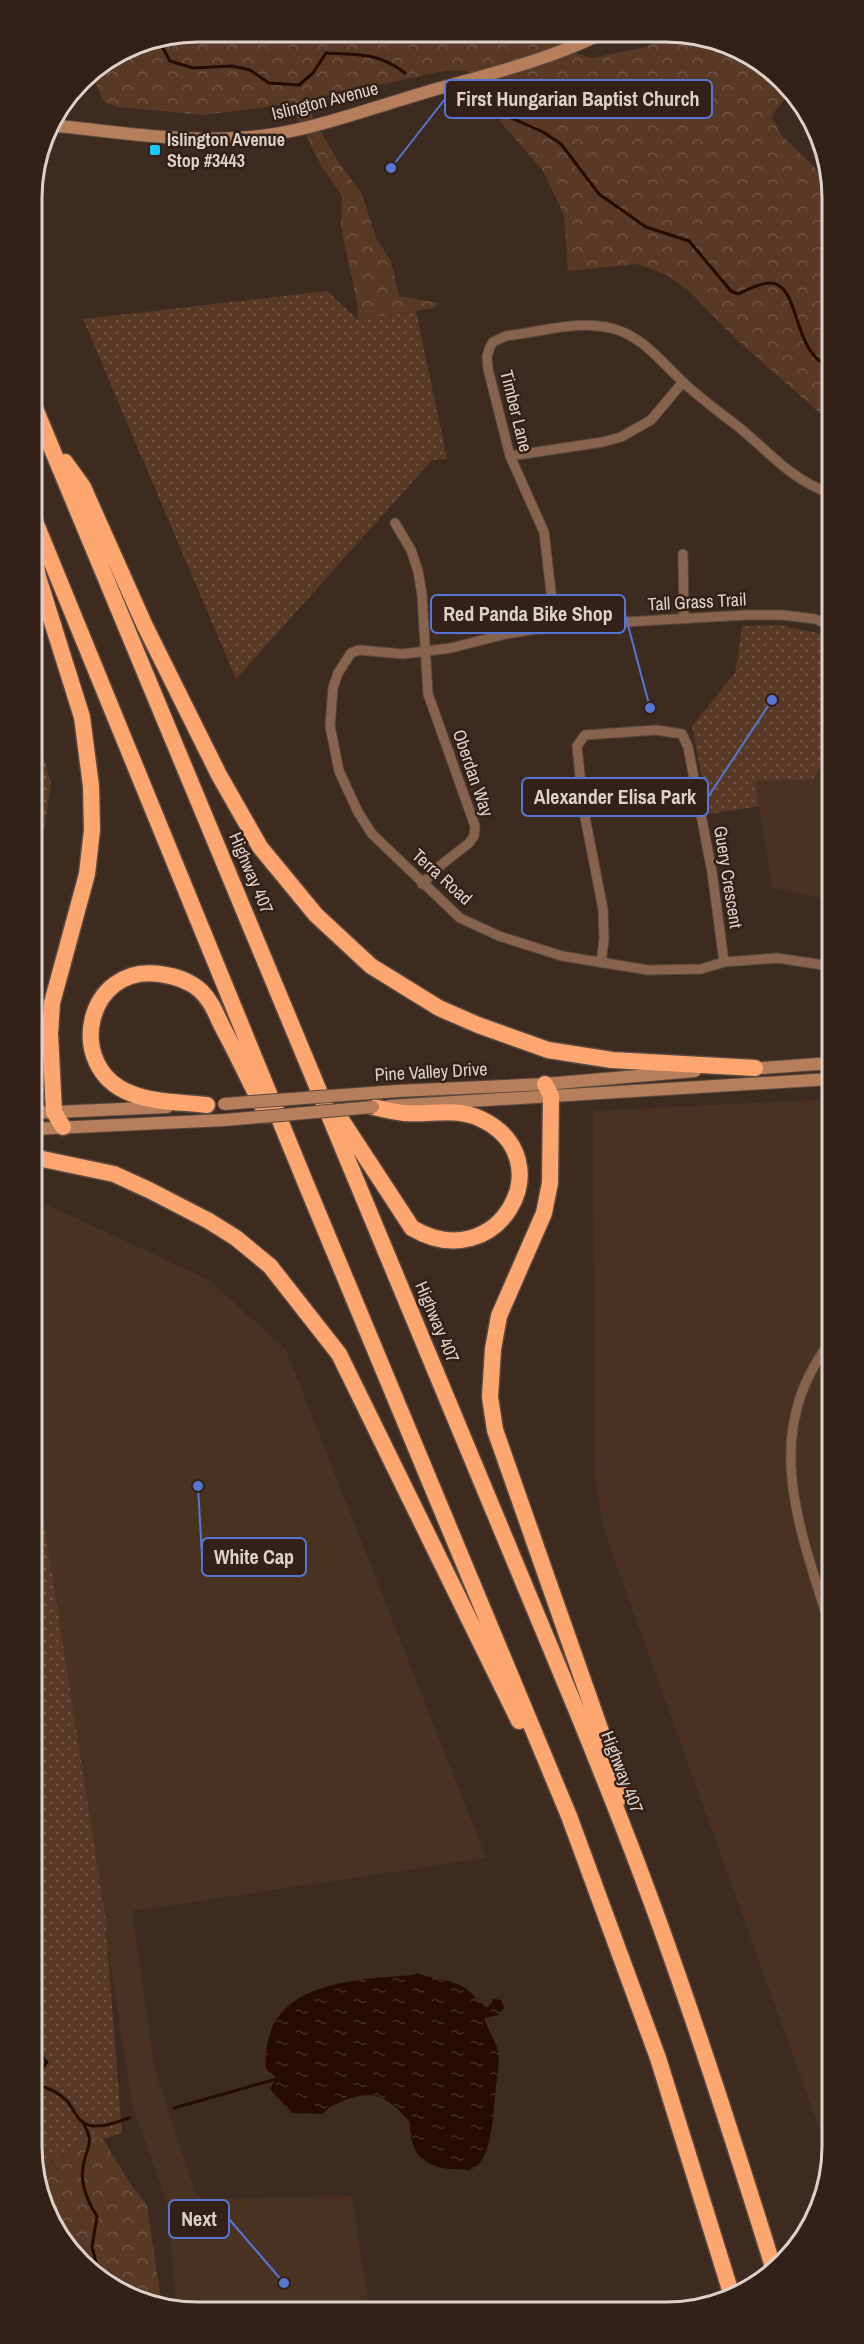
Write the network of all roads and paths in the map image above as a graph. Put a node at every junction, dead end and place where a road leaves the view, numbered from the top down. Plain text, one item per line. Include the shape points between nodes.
1 (584, 42) edge
2 (60, 126) edge
3 (683, 382) junction
4 (42, 425) edge
5 (47, 437) junction
6 (510, 456) junction
7 (822, 490) edge
8 (395, 523) dead end
9 (42, 538) edge
10 (683, 554) dead end
11 (42, 591) edge
12 (684, 618) junction
13 (822, 622) edge
14 (555, 626) junction
15 (424, 652) junction
16 (422, 884) junction
17 (724, 962) junction
18 (601, 963) junction
19 (822, 965) edge
20 (822, 1064) edge
21 (755, 1068) junction
22 (315, 1079) junction
23 (822, 1079) edge
24 (548, 1090) junction
25 (207, 1105) junction
26 (372, 1107) joint
27 (397, 1108) junction
28 (54, 1112) junction
29 (42, 1113) edge
30 (63, 1127) junction
31 (42, 1128) edge
32 (42, 1159) edge
33 (306, 1184) junction
34 (822, 1353) edge
35 (822, 1600) edge
36 (569, 1816) junction
37 (646, 1887) junction
38 (771, 2261) edge
39 (730, 2288) edge

1 - 2 main road, Islington Avenue via 535,60 280,132 240,138 190,138
3 - 6 street via 651,420 621,437
3 - 6 street, Timber Lane via 636,338 610,328 568,326 499,339 490,347 488,369
3 - 7 street, Timber Lane via 794,476
4 - 5 highway, Highway 407
5 - 21 highway via 83,487 145,626 219,775 260,847 316,915 371,966 439,1008 548,1050 612,1060
5 - 22 highway, Highway 407
6 - 14 street, Timber Lane via 544,532
8 - 15 street, Oberdan Way via 411,550 417,571
9 - 33 highway
10 - 12 street
11 - 28 highway via 82,717 91,786 87,874 52,1003
12 - 13 street, Tall Grass Trail via 782,615
12 - 14 street, Tall Grass Trail
14 - 15 street, Tall Grass Trail
15 - 16 street, Oberdan Way via 428,694 475,826 469,843
15 - 16 street, Terra Road via 351,653 333,688 330,726 339,771 358,813 372,834
16 - 18 street, Terra Road via 460,918 499,936 562,956
17 - 18 street, Terra Road via 701,969 677,970
17 - 18 street, Guery Crescent via 712,872 688,747 682,734 656,730 585,735 577,746 583,807 603,909
17 - 19 street, Terra Road via 777,958
20 - 21 main road, Pine Valley Drive
21 - 24 main road, Pine Valley Drive via 681,1072
22 - 27 highway via 412,1228 427,1237 453,1242 488,1232 512,1206 520,1187 516,1154 506,1137 493,1125 463,1113
22 - 37 highway, Highway 407
23 - 24 main road, Pine Valley Drive
24 - 25 main road, Pine Valley Drive, bridge via 397,1091
24 - 27 main road, Pine Valley Drive
24 - 37 highway via 549,1183 544,1213 499,1316 490,1397 495,1430 605,1743
25 - 28 main road, Pine Valley Drive
25 - 33 highway via 145,1098 119,1088 102,1074 94,1059 91,1030 95,1009 106,990 127,977 150,973 180,978 200,990 213,1004
26 - 27 highway
26 - 30 main road, Pine Valley Drive, bridge via 225,1120
28 - 29 main road, Pine Valley Drive
28 - 30 highway
30 - 31 main road, Pine Valley Drive
32 - 36 highway via 114,1174 149,1190 209,1221 270,1266 339,1354
33 - 36 highway
34 - 35 street via 800,1392 790,1438 790,1475
36 - 39 highway via 658,2058
37 - 38 highway, Highway 407

